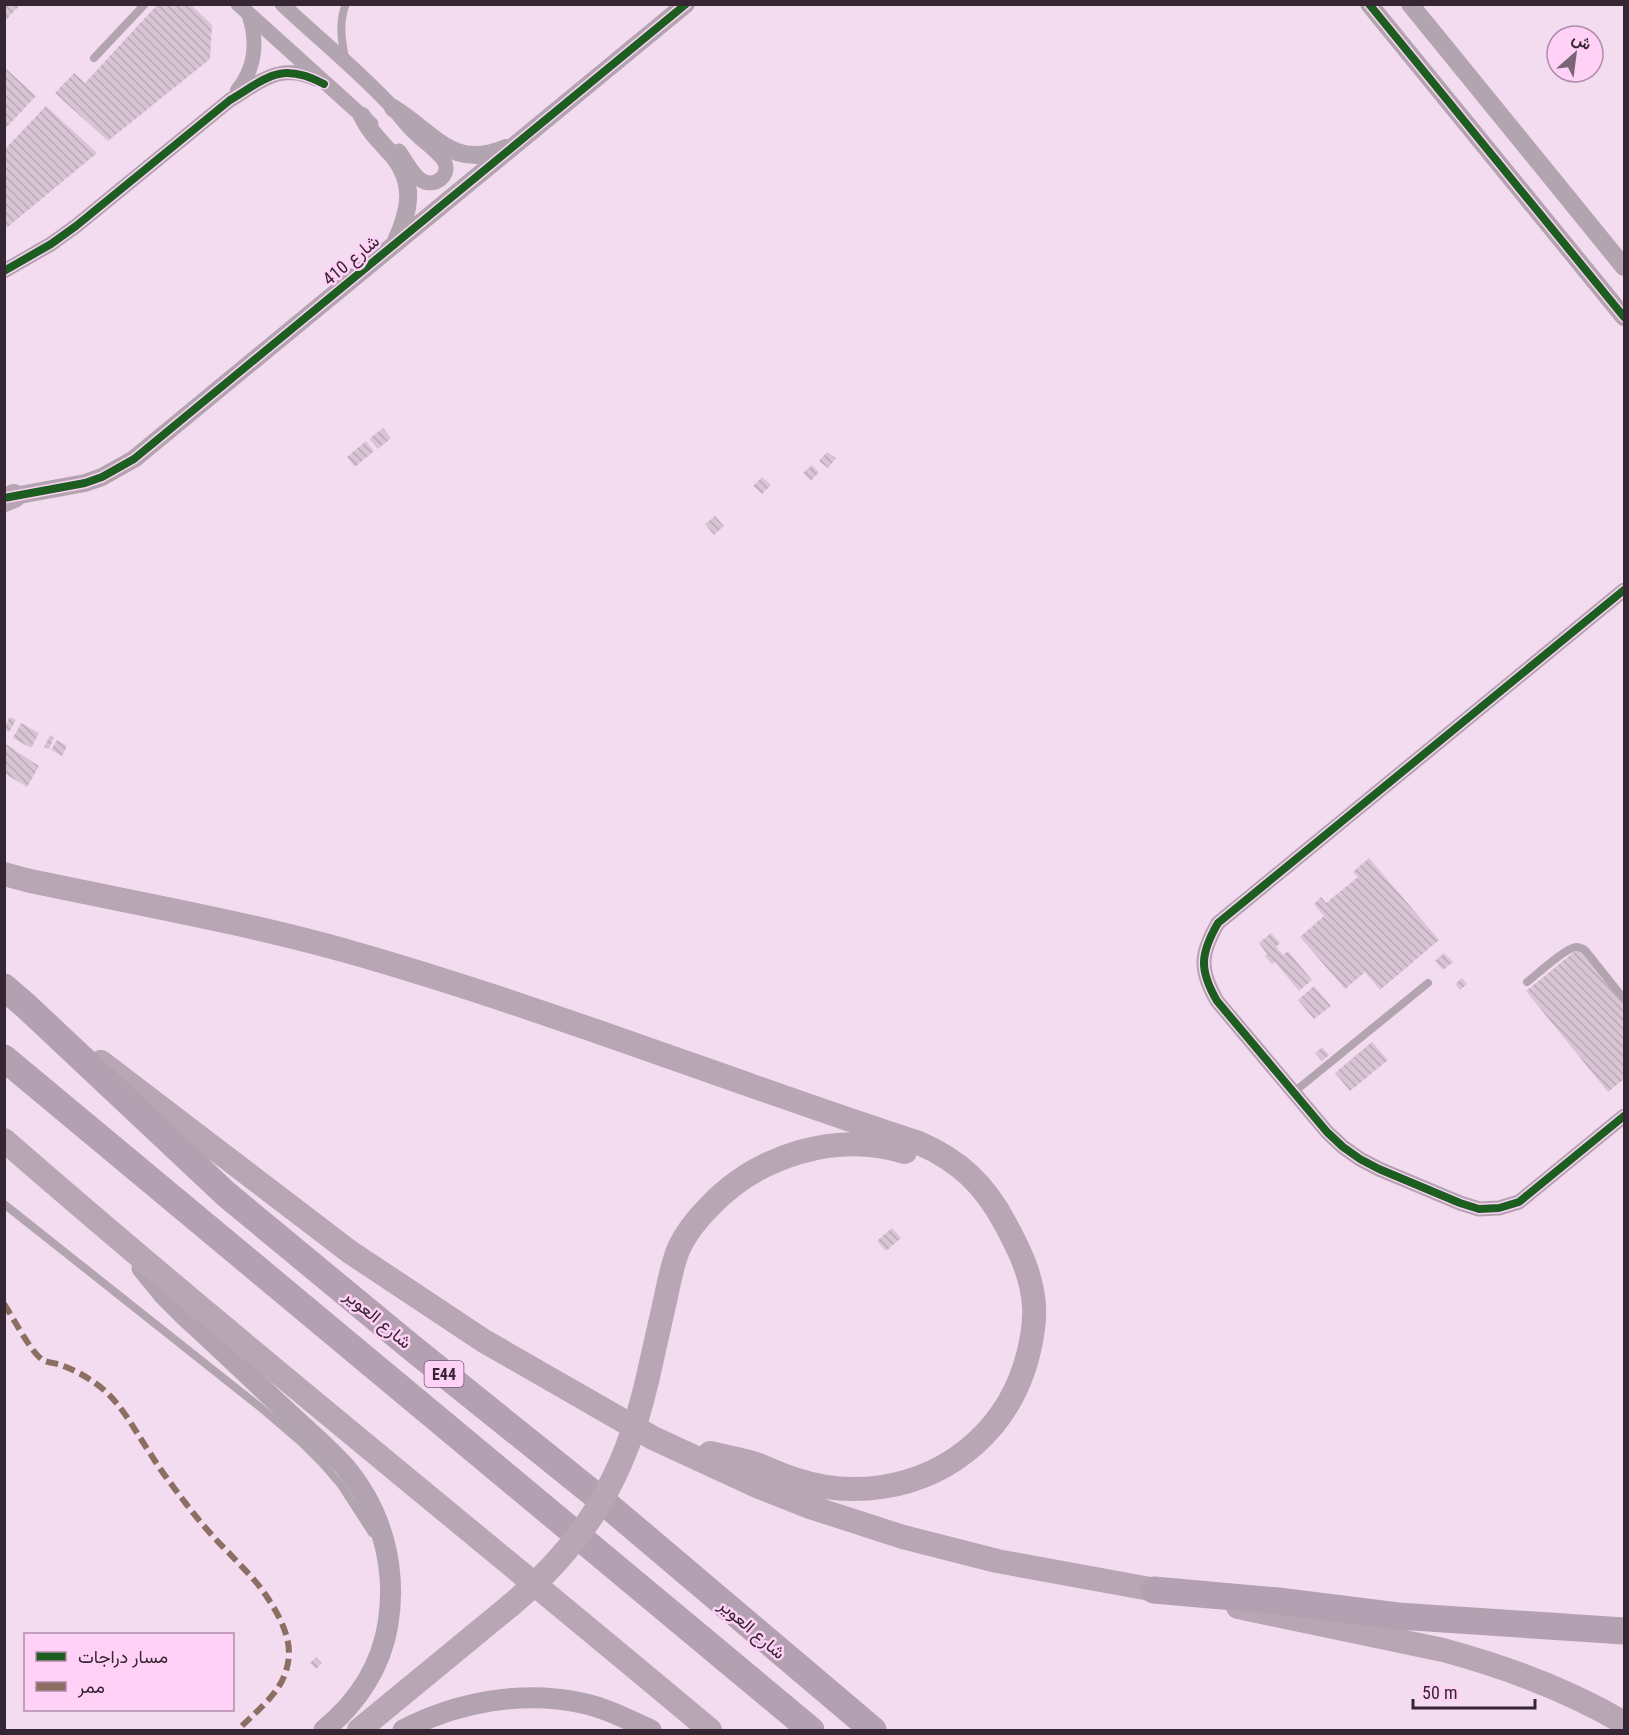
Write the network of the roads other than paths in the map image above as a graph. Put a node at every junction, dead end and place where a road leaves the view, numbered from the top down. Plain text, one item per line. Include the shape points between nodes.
1 (145, 4) edge
2 (282, 4) edge
3 (346, 4) edge
4 (686, 4) edge
5 (1369, 4) edge
6 (1410, 4) edge
7 (243, 10) edge
8 (94, 58) dead end
9 (346, 64) junction
10 (324, 84) junction
11 (230, 100) junction
12 (393, 108) junction
13 (362, 116) junction
14 (519, 142) junction
15 (395, 243) junction
16 (1624, 267) edge
17 (4, 271) edge
18 (1624, 317) edge
19 (8, 498) edge
20 (1624, 590) edge
21 (4, 874) edge
22 (1527, 982) dead end
23 (1428, 983) dead end
24 (4, 987) edge
25 (1624, 999) edge
26 (26, 1006) junction
27 (4, 1058) edge
28 (1294, 1092) junction
29 (1624, 1116) edge
30 (4, 1140) edge
31 (4, 1204) edge
32 (1006, 1226) junction
33 (126, 1245) junction
34 (653, 1438) junction
35 (390, 1575) junction
36 (1154, 1590) junction
37 (1624, 1631) edge
38 (1624, 1723) edge
39 (326, 1729) edge
40 (359, 1731) edge
41 (403, 1731) edge
42 (651, 1731) edge
43 (710, 1731) edge
44 (811, 1731) edge
45 (873, 1731) edge

1 - 8 lane
2 - 9 street
3 - 9 lane via 341,35
4 - 14 street, شارع 410
5 - 18 street
6 - 16 street
7 - 10 street
7 - 11 street via 253,27 253,58 249,73
9 - 12 street
10 - 11 street via 300,74 274,75
10 - 13 street
11 - 17 street via 76,226
12 - 13 street via 444,161 446,169 439,180 420,180 397,150
12 - 14 street via 443,146 462,154 491,154
13 - 15 street via 400,166 408,185 407,216
14 - 15 street, شارع 410
15 - 19 street, شارع 410 via 134,459 85,483
20 - 28 street via 1218,923 1203,962 1207,983 1217,1001
21 - 32 main road via 268,931 361,956 528,1007 919,1143 969,1174 987,1194
22 - 25 lane via 1564,952 1578,946
23 - 28 lane
24 - 26 highway, شارع العوير / E44
26 - 34 main road via 350,1252 484,1341
26 - 45 highway, شارع العوير / E44 via 226,1194 613,1510
27 - 44 highway, E44
28 - 29 street via 1327,1132 1360,1159 1479,1209 1519,1202
30 - 33 main road
31 - 35 lane via 302,1443 357,1508
32 - 34 main road via 1022,1256 1031,1288 1034,1307 1030,1347 1018,1385 999,1420 955,1459 901,1483 842,1489 822,1487 756,1464
32 - 40 main road, bridge via 960,1177 898,1149 831,1145 788,1155 748,1174 715,1200 680,1247 634,1431 600,1505 551,1569
33 - 35 main road via 186,1317 344,1467 376,1517
33 - 43 main road
34 - 36 main road via 810,1507 903,1537 997,1561
35 - 39 main road via 387,1631 375,1667 357,1696
36 - 37 highway via 1398,1616
36 - 38 main road via 1473,1658 1542,1682
41 - 42 main road via 469,1705 527,1698 584,1703

